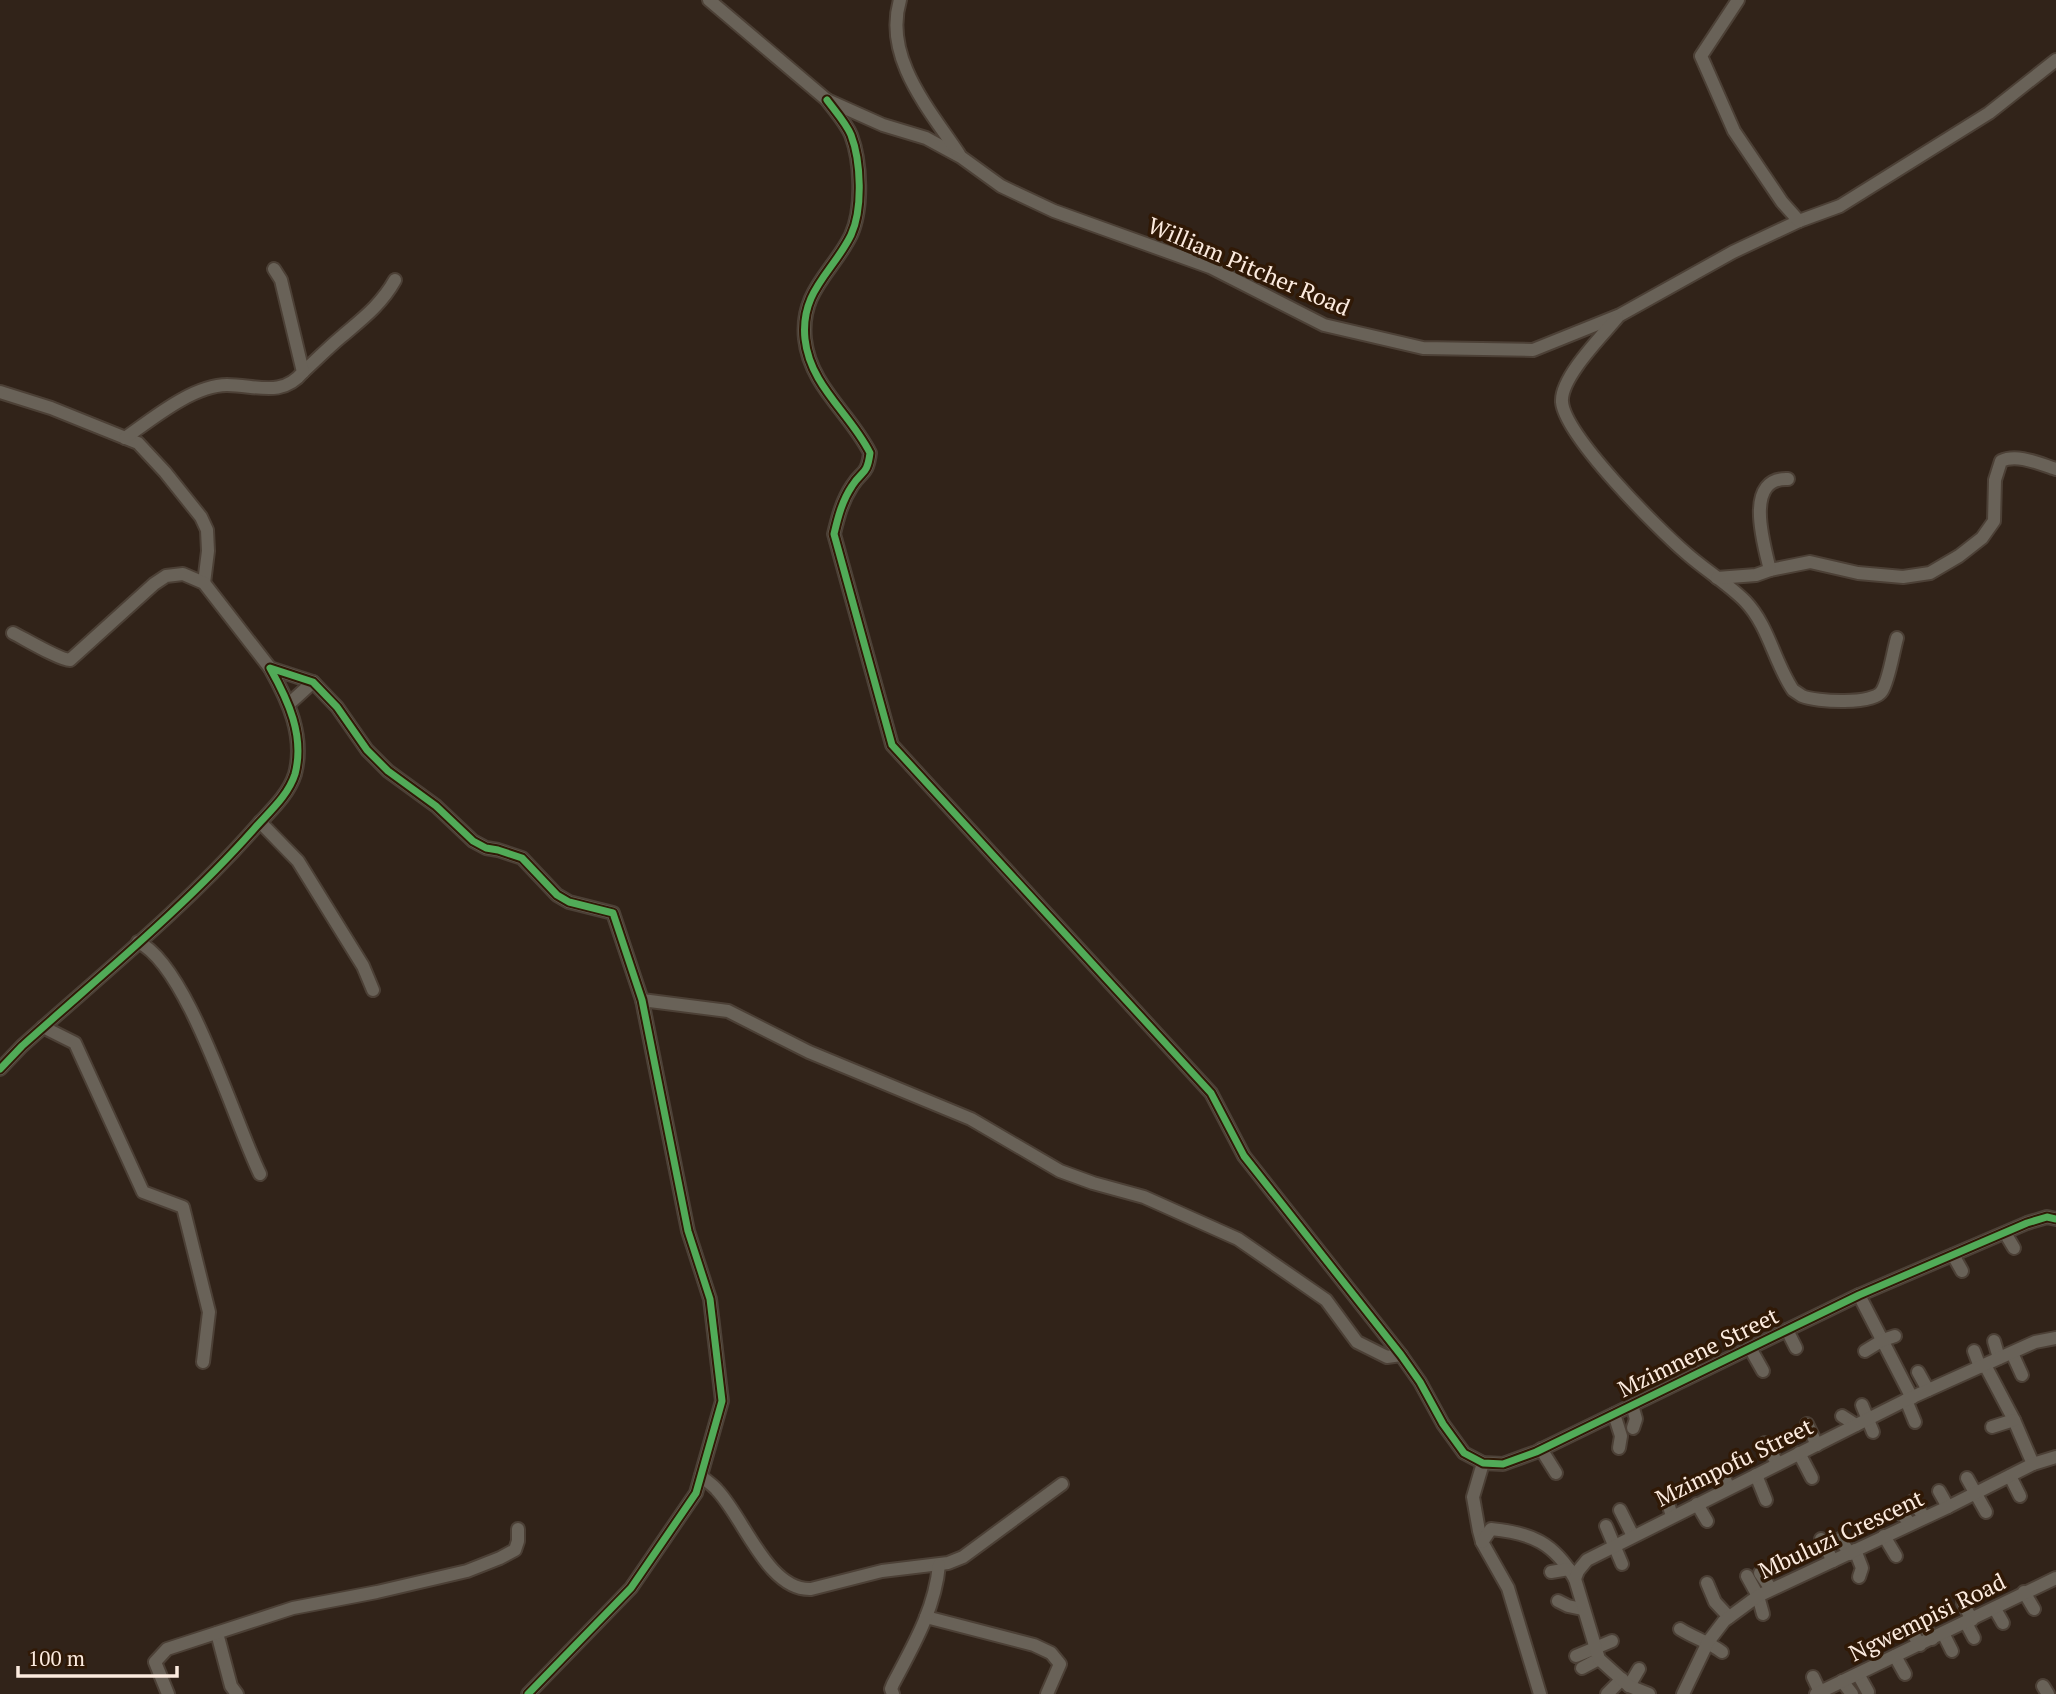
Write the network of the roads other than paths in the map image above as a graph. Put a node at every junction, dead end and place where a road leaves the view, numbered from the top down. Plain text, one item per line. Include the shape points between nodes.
1 (709, 0) edge
2 (900, 0) edge
3 (1738, 0) edge
4 (2056, 60) edge
5 (827, 100) junction
6 (961, 157) junction
7 (1799, 221) junction
8 (274, 269) dead end
9 (395, 280) dead end
10 (1620, 315) junction
11 (303, 372) junction
12 (0, 392) edge
13 (125, 438) junction
14 (2056, 469) edge
15 (1788, 479) dead end
16 (1770, 570) junction
17 (1717, 578) junction
18 (204, 583) junction
19 (13, 633) dead end
20 (1897, 638) dead end
21 (270, 668) junction
22 (313, 682) junction
23 (290, 703) junction
24 (260, 822) junction
25 (138, 942) junction
26 (373, 990) dead end
27 (642, 1000) junction
28 (43, 1027) junction
29 (0, 1069) edge
30 (260, 1174) dead end
31 (2056, 1219) edge
32 (2015, 1233) junction
33 (2014, 1248) dead end
34 (1953, 1255) junction
35 (1962, 1271) dead end
36 (1859, 1295) junction
37 (1787, 1330) junction
38 (1889, 1338) junction
39 (2056, 1338) edge
40 (1994, 1341) dead end
41 (1750, 1348) junction
42 (1796, 1348) dead end
43 (1865, 1351) dead end
44 (1974, 1351) dead end
45 (2012, 1353) junction
46 (1401, 1355) junction
47 (1999, 1358) junction
48 (202, 1362) dead end
49 (1982, 1366) junction
50 (1763, 1371) dead end
51 (1918, 1372) dead end
52 (2022, 1375) dead end
53 (1928, 1390) junction
54 (1909, 1399) junction
55 (1632, 1405) junction
56 (1863, 1405) dead end
57 (1614, 1414) junction
58 (1842, 1416) dead end
59 (2014, 1420) junction
60 (1861, 1422) junction
61 (1915, 1422) dead end
62 (1807, 1424) dead end
63 (1992, 1427) dead end
64 (1633, 1428) dead end
65 (1873, 1432) dead end
66 (1765, 1443) dead end
67 (1817, 1445) junction
68 (1619, 1448) dead end
69 (1541, 1449) junction
70 (1799, 1454) junction
71 (2056, 1457) edge
72 (1483, 1463) junction
73 (1777, 1464) junction
74 (2033, 1464) junction
75 (1721, 1472) dead end
76 (1556, 1473) dead end
77 (1756, 1475) junction
78 (701, 1476) junction
79 (2010, 1476) junction
80 (1812, 1478) dead end
81 (1966, 1478) dead end
82 (1062, 1484) dead end
83 (1729, 1488) junction
84 (1939, 1491) dead end
85 (1976, 1493) junction
86 (2020, 1496) dead end
87 (1667, 1500) dead end
88 (1766, 1500) dead end
89 (1913, 1501) dead end
90 (1697, 1504) junction
91 (1948, 1507) junction
92 (1620, 1510) dead end
93 (1899, 1511) dead end
94 (1986, 1512) dead end
95 (1672, 1516) junction
96 (1924, 1517) junction
97 (1707, 1521) dead end
98 (1910, 1523) junction
99 (1606, 1526) dead end
100 (518, 1529) dead end
101 (1633, 1536) junction
102 (1884, 1536) junction
103 (1821, 1539) dead end
104 (1840, 1539) dead end
105 (1482, 1542) junction
106 (1614, 1545) junction
107 (1853, 1552) junction
108 (1896, 1556) dead end
109 (1833, 1561) junction
110 (1622, 1564) dead end
111 (939, 1565) junction
112 (1551, 1572) dead end
113 (1760, 1573) dead end
114 (1572, 1574) junction
115 (1747, 1576) dead end
116 (1859, 1577) dead end
117 (2056, 1578) edge
118 (1707, 1583) dead end
119 (1771, 1589) junction
120 (2024, 1592) junction
121 (1758, 1597) junction
122 (1558, 1601) dead end
123 (1963, 1603) dead end
124 (1583, 1609) junction
125 (1995, 1609) junction
126 (2034, 1609) dead end
127 (1763, 1614) dead end
128 (926, 1617) junction
129 (1729, 1617) junction
130 (1922, 1621) dead end
131 (1969, 1621) junction
132 (2003, 1622) dead end
133 (1680, 1629) dead end
134 (1912, 1632) dead end
135 (217, 1633) junction
136 (1974, 1638) dead end
137 (1932, 1639) junction
138 (1612, 1642) dead end
139 (1708, 1642) junction
140 (1952, 1651) dead end
141 (1722, 1652) dead end
142 (1597, 1653) junction
143 (1895, 1657) junction
144 (1579, 1662) dead end
145 (1639, 1670) dead end
146 (1858, 1674) junction
147 (1905, 1674) dead end
148 (1813, 1678) dead end
149 (1842, 1681) junction
150 (1625, 1682) junction
151 (1868, 1692) dead end
152 (1818, 1693) edge
153 (168, 1694) edge
154 (237, 1694) edge
155 (528, 1694) edge
156 (893, 1694) edge
157 (1047, 1694) edge
158 (1540, 1694) edge
159 (1607, 1694) edge
160 (1649, 1694) edge
161 (1683, 1694) edge
162 (1852, 1694) edge

1 - 5 street, William Pitcher Road
2 - 6 street via 897,45 916,91
3 - 7 street via 1701,56 1734,131
4 - 7 street, William Pitcher Road via 1989,113 1840,206
5 - 6 street, William Pitcher Road via 926,138
5 - 46 street via 850,133 858,159 857,208 851,234 806,308 805,338 812,370 870,453 863,475 842,505 834,534 892,745 1211,1093 1244,1156
6 - 10 street, William Pitcher Road via 1001,186 1054,211 1210,267 1324,325 1423,348 1533,350
7 - 10 street, William Pitcher Road
8 - 11 street via 281,280
9 - 11 street via 370,314
10 - 17 street via 1568,381 1562,401 1565,413 1617,482 1685,553
11 - 13 street via 288,386 215,386 160,413
12 - 13 street
13 - 18 street via 138,443 201,517 208,551
14 - 16 street via 2017,458 2001,461 1995,480 1994,521 1982,538 1930,573 1903,577 1858,573 1810,562
15 - 16 street via 1770,482 1760,501
16 - 17 street
17 - 20 street via 1758,618 1787,681 1802,696 1860,701 1881,694
18 - 19 street via 183,574 166,576 70,660
18 - 21 street
21 - 22 street
21 - 23 street
22 - 23 street
22 - 27 street via 388,771 473,841 522,858 569,902 613,913
23 - 24 street via 298,743 295,775 285,795
24 - 25 street via 216,873
24 - 26 street via 298,861
25 - 28 street
25 - 30 street via 156,954 192,1014
27 - 46 street via 728,1011 808,1052 971,1119 1060,1171 1144,1198 1238,1239 1326,1300 1357,1342 1387,1357
27 - 78 street via 688,1231 710,1299 722,1401
28 - 29 street
28 - 48 street via 75,1043 143,1192 183,1207 209,1312
31 - 32 street, Mzimnene Street via 2047,1217
32 - 33 street
32 - 34 street, Mzimnene Street
34 - 35 street
34 - 36 street, Mzimnene Street
36 - 37 street, Mzimnene Street
36 - 38 street
37 - 41 street, Mzimnene Street
37 - 42 street
38 - 43 street
38 - 54 street
39 - 45 street, Mzimpofu Street
40 - 47 street
41 - 50 street
41 - 55 street, Mzimnene Street
44 - 49 street
45 - 47 street, Mzimpofu Street
45 - 52 street
46 - 72 street via 1464,1453
47 - 49 street, Mzimpofu Street
49 - 53 street, Mzimpofu Street
49 - 59 street
51 - 53 street
53 - 54 street, Mzimpofu Street
54 - 60 street, Mzimpofu Street
54 - 61 street
55 - 57 street, Mzimnene Street
55 - 64 street
56 - 60 street
57 - 68 street via 1621,1436
57 - 69 street, Mzimnene Street
58 - 60 street
59 - 63 street
59 - 74 street via 2026,1433
60 - 65 street
60 - 67 street, Mzimpofu Street
62 - 67 street
66 - 73 street
67 - 70 street, Mzimpofu Street
69 - 72 street, Mzimnene Street via 1503,1464
69 - 76 street
70 - 73 street, Mzimpofu Street
70 - 80 street
71 - 74 street, Mbuluzi Crescent
72 - 105 street via 1473,1497
73 - 77 street, Mzimpofu Street
74 - 79 street, Mbuluzi Crescent
75 - 83 street
77 - 83 street, Mzimpofu Street
77 - 88 street
78 - 111 street via 724,1499 775,1573 801,1590 882,1571
78 - 155 street via 696,1493 631,1588
79 - 85 street, Mbuluzi Crescent
79 - 86 street
81 - 85 street
82 - 111 street via 963,1557
83 - 90 street, Mzimpofu Street
84 - 91 street
85 - 91 street, Mbuluzi Crescent
85 - 94 street
87 - 95 street
89 - 96 street
90 - 95 street, Mzimpofu Street
90 - 97 street
91 - 96 street, Mbuluzi Crescent
92 - 101 street
93 - 98 street
95 - 101 street, Mzimpofu Street
96 - 98 street, Mbuluzi Crescent
98 - 102 street, Mbuluzi Crescent
99 - 106 street
100 - 135 street via 515,1550 467,1571 293,1608
101 - 106 street, Mzimpofu Street
102 - 107 street, Mbuluzi Crescent
102 - 108 street
103 - 109 street
104 - 107 street
105 - 114 street via 1491,1530 1539,1540
105 - 158 street via 1508,1588
106 - 110 street
106 - 114 street, Mzimpofu Street
107 - 109 street, Mbuluzi Crescent
107 - 116 street via 1862,1567
109 - 119 street, Mbuluzi Crescent
111 - 128 street
112 - 114 street
113 - 119 street
114 - 124 street via 1584,1591
115 - 121 street
117 - 120 street, Ngwempisi Road
118 - 129 street via 1715,1602
119 - 121 street, Mbuluzi Crescent
120 - 125 street, Ngwempisi Road
120 - 126 street
121 - 127 street
121 - 129 street, Mbuluzi Crescent
122 - 124 street
123 - 131 street
124 - 142 street
125 - 131 street, Ngwempisi Road
125 - 132 street
128 - 156 street via 891,1689
128 - 157 street via 1051,1653 1060,1664
129 - 139 street, Mbuluzi Crescent
130 - 137 street
131 - 136 street
131 - 137 street, Ngwempisi Road
133 - 139 street
134 - 137 street
135 - 153 street via 167,1649 158,1657 155,1662
135 - 154 street
137 - 140 street
137 - 143 street, Ngwempisi Road
138 - 142 street
139 - 141 street
139 - 161 street, Mbuluzi Crescent
142 - 144 street
142 - 150 street
143 - 146 street, Ngwempisi Road via 1878,1670
143 - 147 street
145 - 150 street
146 - 149 street, Ngwempisi Road
146 - 151 street
148 - 152 street
149 - 152 street, Ngwempisi Road
149 - 162 street
150 - 159 street
150 - 160 street

